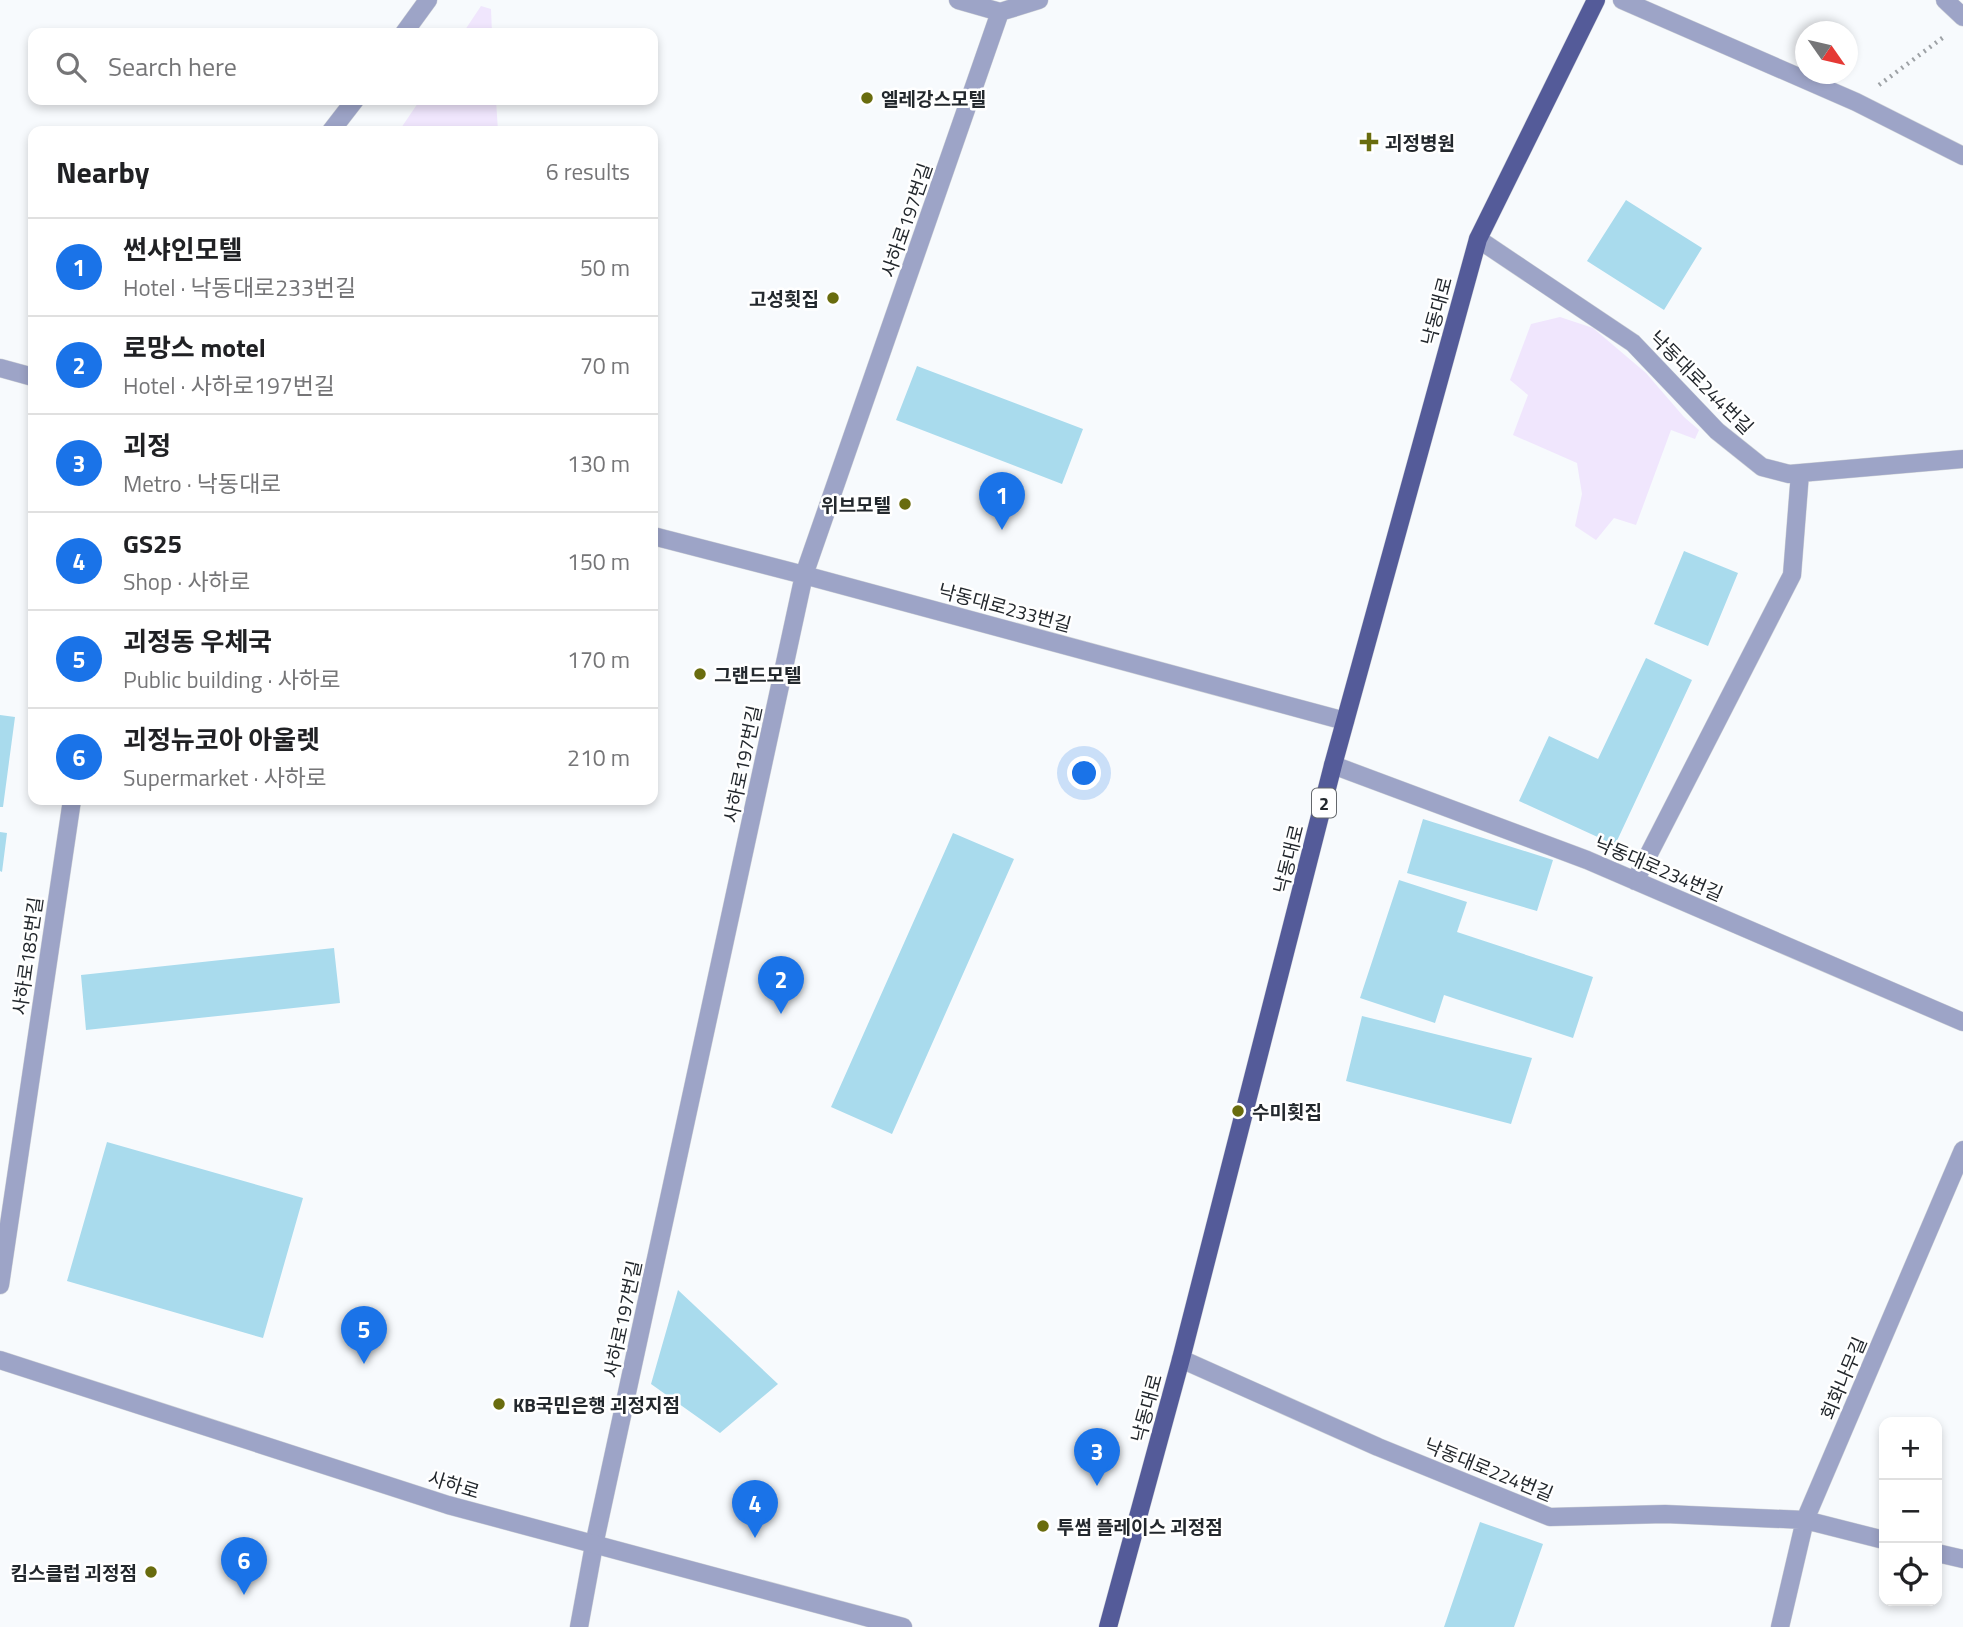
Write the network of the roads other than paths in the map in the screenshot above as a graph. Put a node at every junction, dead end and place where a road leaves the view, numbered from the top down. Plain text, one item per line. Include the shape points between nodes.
1 (428, 0) edge
2 (958, 0) edge
3 (1039, 0) edge
4 (1596, 0) edge
5 (1622, 0) edge
6 (1945, 0) edge
7 (1000, 12) junction
8 (1958, 24) edge
9 (408, 28) edge
10 (351, 105) edge
11 (335, 126) edge
12 (1963, 156) edge
13 (1478, 239) junction
14 (0, 368) edge
15 (28, 376) edge
16 (1963, 459) edge
17 (1800, 473) junction
18 (658, 538) edge
19 (804, 575) junction
20 (1345, 721) junction
21 (1333, 765) junction
22 (71, 805) edge
23 (1635, 881) junction
24 (1963, 1022) edge
25 (1963, 1150) edge
26 (0, 1285) edge
27 (1181, 1359) junction
28 (0, 1360) edge
29 (1805, 1520) junction
30 (1879, 1539) edge
31 (594, 1545) junction
32 (1942, 1554) edge
33 (1963, 1559) edge
34 (579, 1627) edge
35 (903, 1627) edge
36 (1108, 1627) edge
37 (1780, 1627) edge

1 - 9 street
2 - 7 street
3 - 7 street
4 - 13 main road, 낙동대로 / 2
5 - 12 street via 1856,102
6 - 8 street
7 - 19 street, 사하로197번길
10 - 11 street
13 - 17 street, 낙동대로244번길 via 1633,343 1717,431 1762,467
13 - 20 main road, 낙동대로 / 2
14 - 15 street
16 - 17 street, 낙동대로244번길
17 - 23 street via 1792,575
18 - 19 street, 낙동대로233번길
19 - 20 street, 낙동대로233번길
19 - 31 street, 사하로197번길
20 - 21 main road, 낙동대로 / 2
21 - 23 street, 낙동대로234번길
21 - 27 main road, 낙동대로 / 2
22 - 26 street, 사하로185번길
23 - 24 street, 낙동대로234번길
25 - 29 street, 회화나무길
27 - 29 street, 낙동대로224번길 via 1550,1517 1665,1514
27 - 36 main road, 낙동대로 / 2
28 - 31 street, 사하로 via 448,1505
29 - 30 street, 낙동대로224번길
29 - 37 street, 회화나무길
31 - 34 street, 사하로197번길
31 - 35 street, 사하로
32 - 33 street

